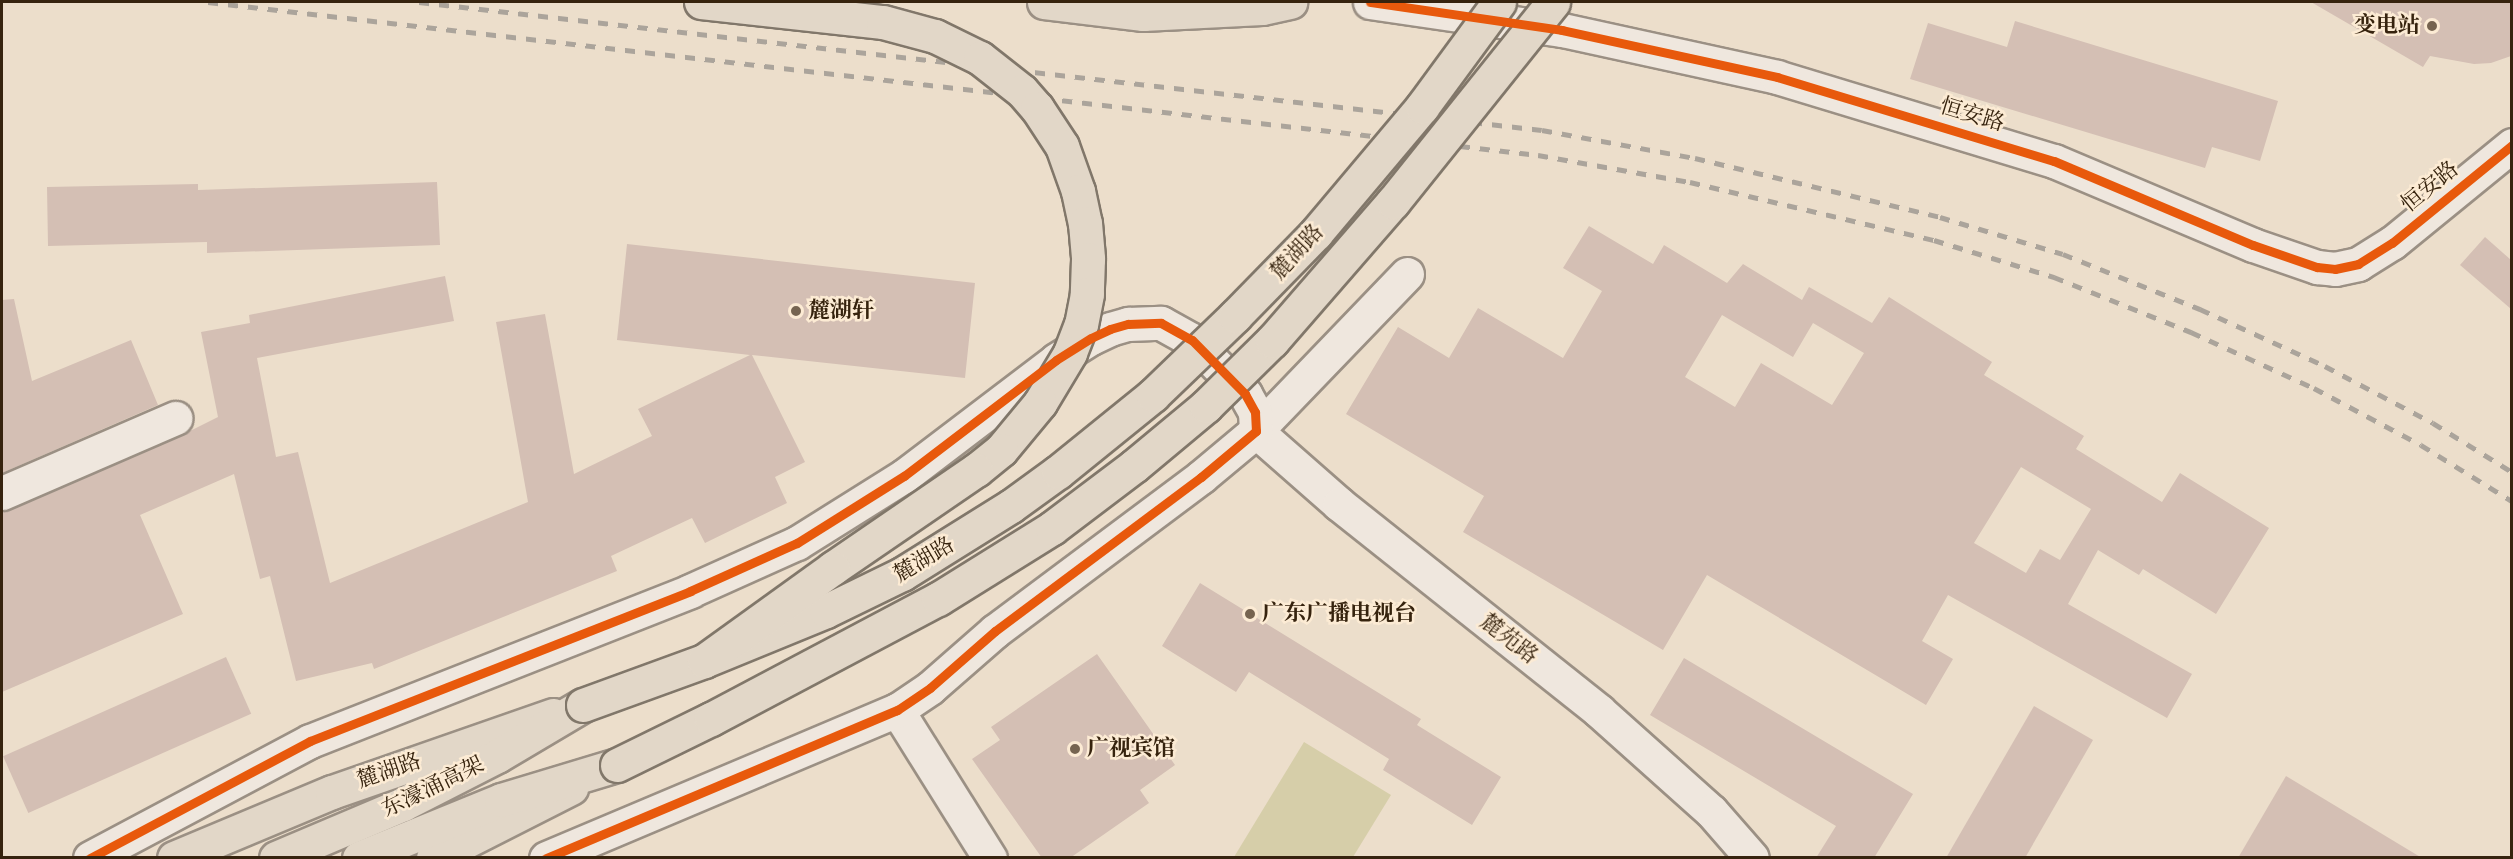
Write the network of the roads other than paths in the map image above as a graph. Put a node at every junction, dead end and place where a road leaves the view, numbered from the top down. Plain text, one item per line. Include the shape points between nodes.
1 (701, 2) edge
2 (1044, 2) edge
3 (1290, 2) edge
4 (1370, 2) edge
5 (1553, 2) edge
6 (1503, 8) edge
7 (2511, 145) edge
8 (1407, 274) dead end
9 (175, 418) dead end
10 (1257, 431) junction
11 (2, 493) edge
12 (704, 661) junction
13 (583, 705) junction
14 (897, 710) junction
15 (617, 765) junction
16 (90, 858) edge
17 (174, 858) edge
18 (276, 858) edge
19 (359, 858) edge
20 (433, 858) edge
21 (546, 858) edge
22 (990, 858) edge
23 (1752, 858) edge

1 - 12 main road, bridge via 883,22 935,36 980,58 1022,91 1062,146 1078,191 1088,260 1081,324 1070,353 1040,403 1000,450
2 - 3 main road via 1143,14 1262,9
4 - 6 street, 恒安路
5 - 15 main road, 麓湖路, bridge via 1393,202 1272,341 1206,406 1134,466 1052,528 938,599
6 - 7 street, 恒安路 via 1562,30 1777,77 2054,161 2262,249 2317,267 2358,264 2392,243
6 - 12 main road, 麓湖路, bridge via 1316,233 1152,395 1058,472 902,574 826,611
8 - 10 street
9 - 11 street
10 - 14 street
10 - 16 street via 1254,412 1245,394 1192,340 1154,322 1110,330 1056,360 904,476 796,543 690,591 310,741
10 - 23 street, 麓苑路 via 1348,511 1599,711 1711,811
12 - 13 main road, 麓湖路, bridge
13 - 17 main road, 麓湖路 via 332,792
13 - 18 main road, 东濠涌高架 via 497,756 403,804
14 - 21 street
14 - 22 street
15 - 19 main road, 东濠涌高架 via 501,800
15 - 20 main road, 麓湖路

